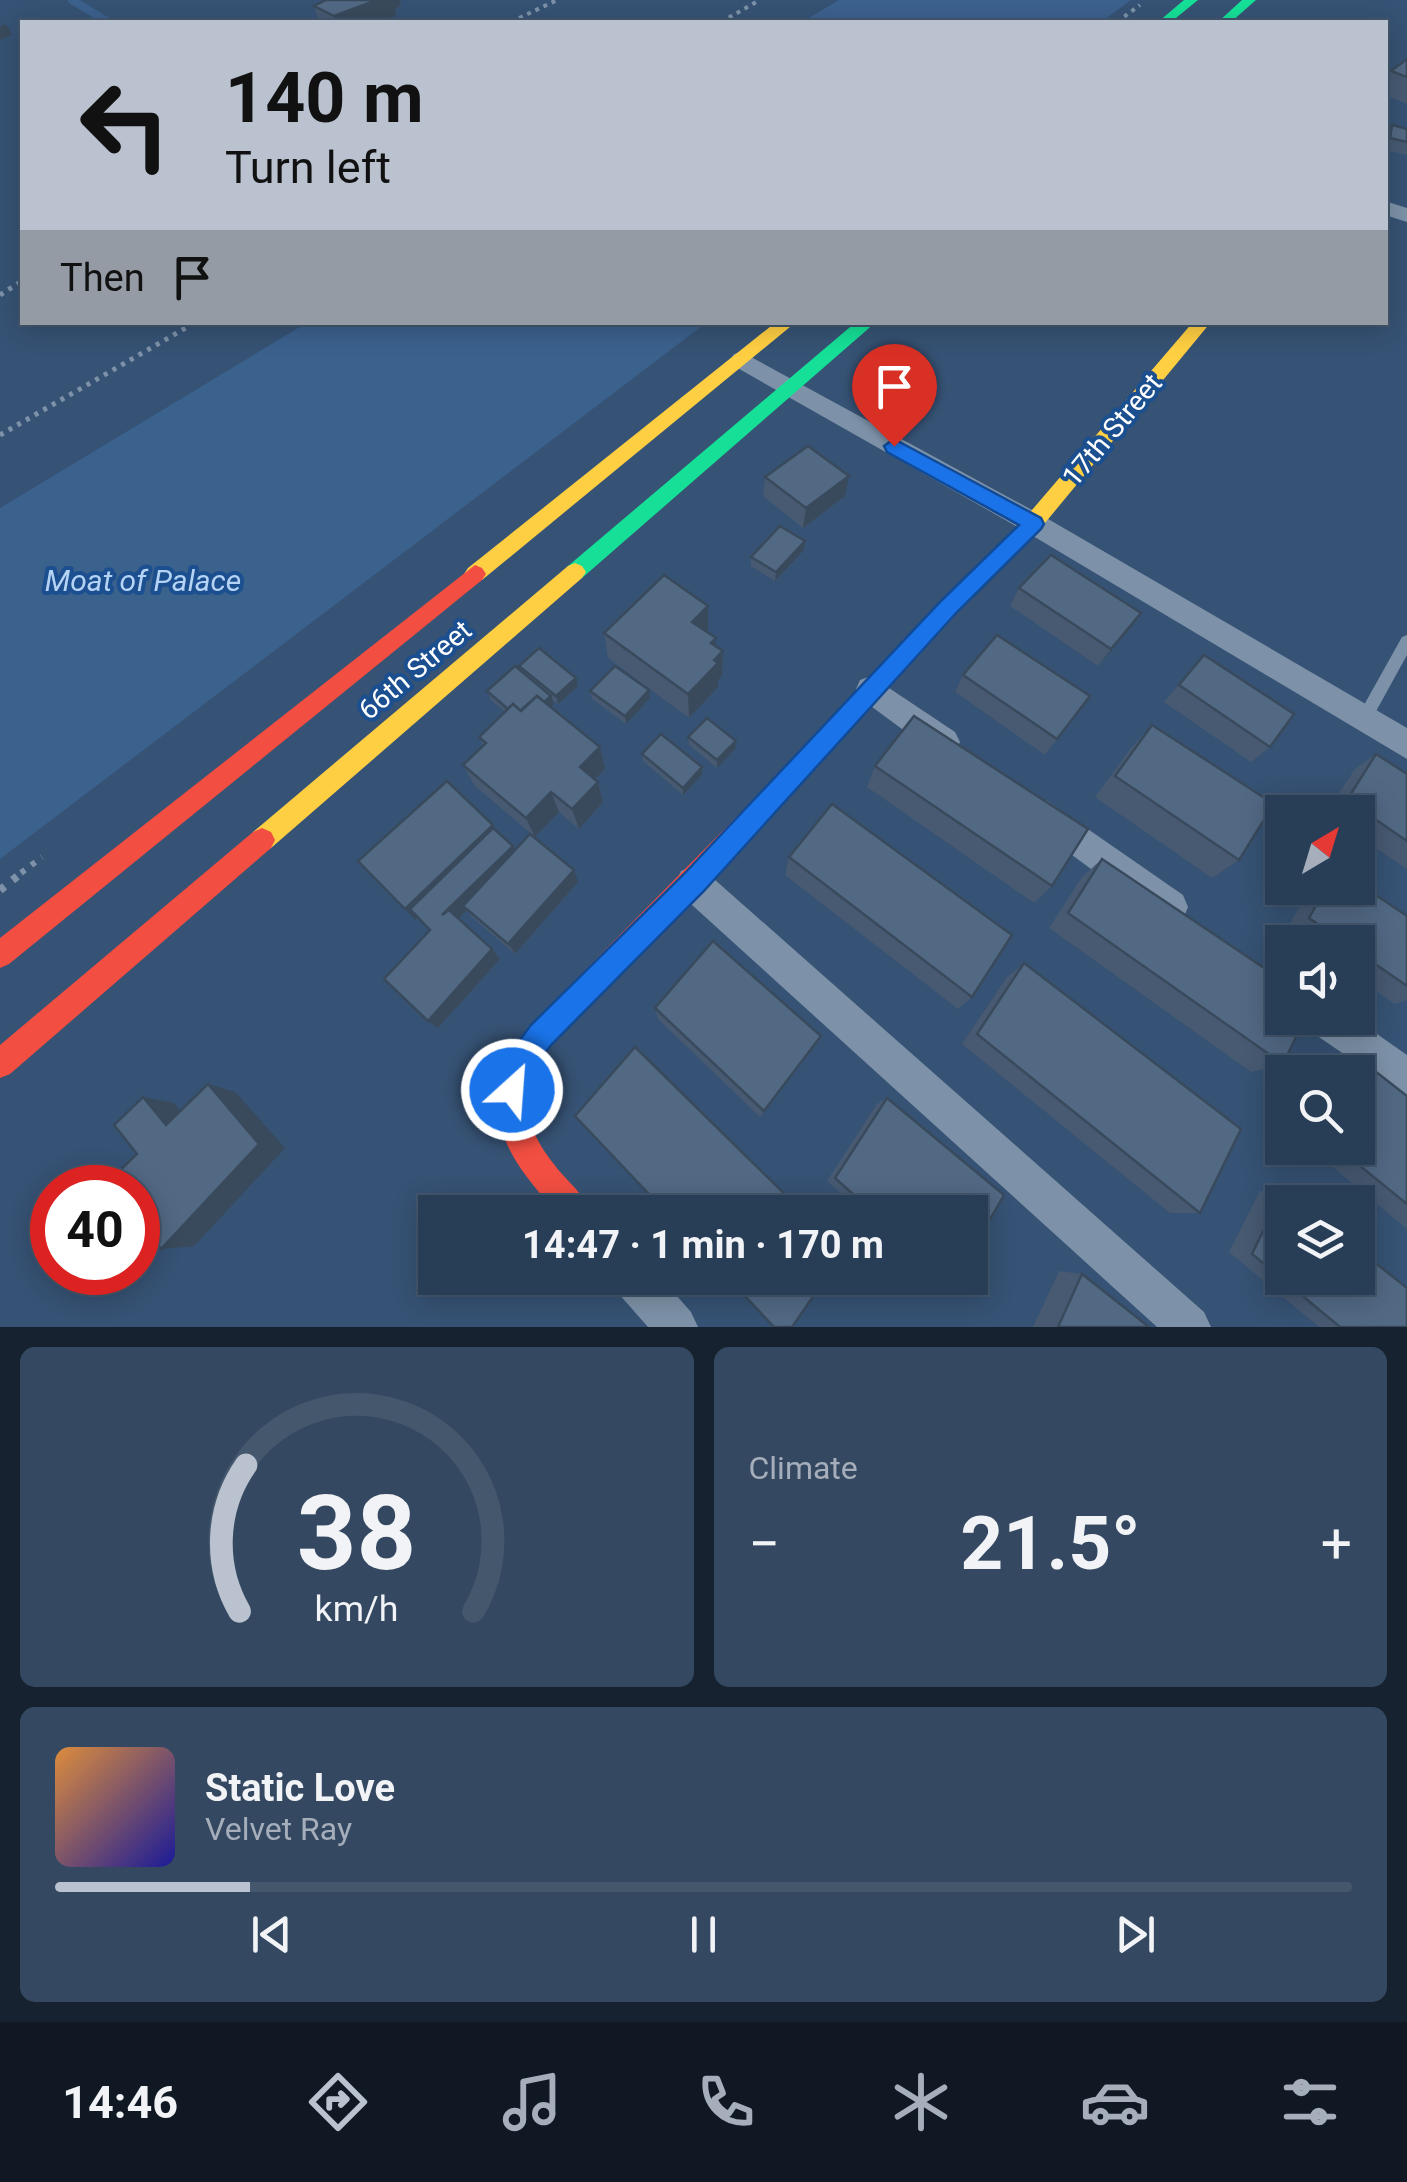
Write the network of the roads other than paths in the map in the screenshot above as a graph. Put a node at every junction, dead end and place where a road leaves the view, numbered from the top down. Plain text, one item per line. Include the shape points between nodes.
1 (1192, 0) edge
2 (1250, 0) edge
3 (1167, 20) edge
4 (1226, 20) edge
5 (784, 325) edge
6 (865, 325) edge
7 (1200, 325) edge
8 (742, 360) junction
9 (790, 389) junction
10 (1033, 524) junction
11 (1407, 640) edge
12 (872, 689) junction
13 (1364, 720) junction
14 (1407, 745) edge
15 (966, 758) edge
16 (1014, 792) edge
17 (694, 883) junction
18 (1204, 930) edge
19 (0, 955) edge
20 (1348, 1035) edge
21 (0, 1064) edge
22 (1407, 1078) edge
23 (561, 1195) edge
24 (648, 1295) edge
25 (676, 1327) edge
26 (1189, 1327) edge

1 - 3 main road
2 - 4 main road
5 - 8 main road, 66th Street
6 - 9 main road, 66th Street
7 - 10 main road, 17th Street
8 - 9 street
8 - 19 main road, 66th Street
9 - 10 street
9 - 21 main road, 66th Street
10 - 12 main road, 17th Street
10 - 13 street
11 - 13 lane
12 - 15 street
12 - 17 main road, 17th Street
13 - 14 street
16 - 18 street
17 - 23 main road, 17th Street via 520,1064 510,1124
17 - 26 street
20 - 22 street
24 - 25 street

